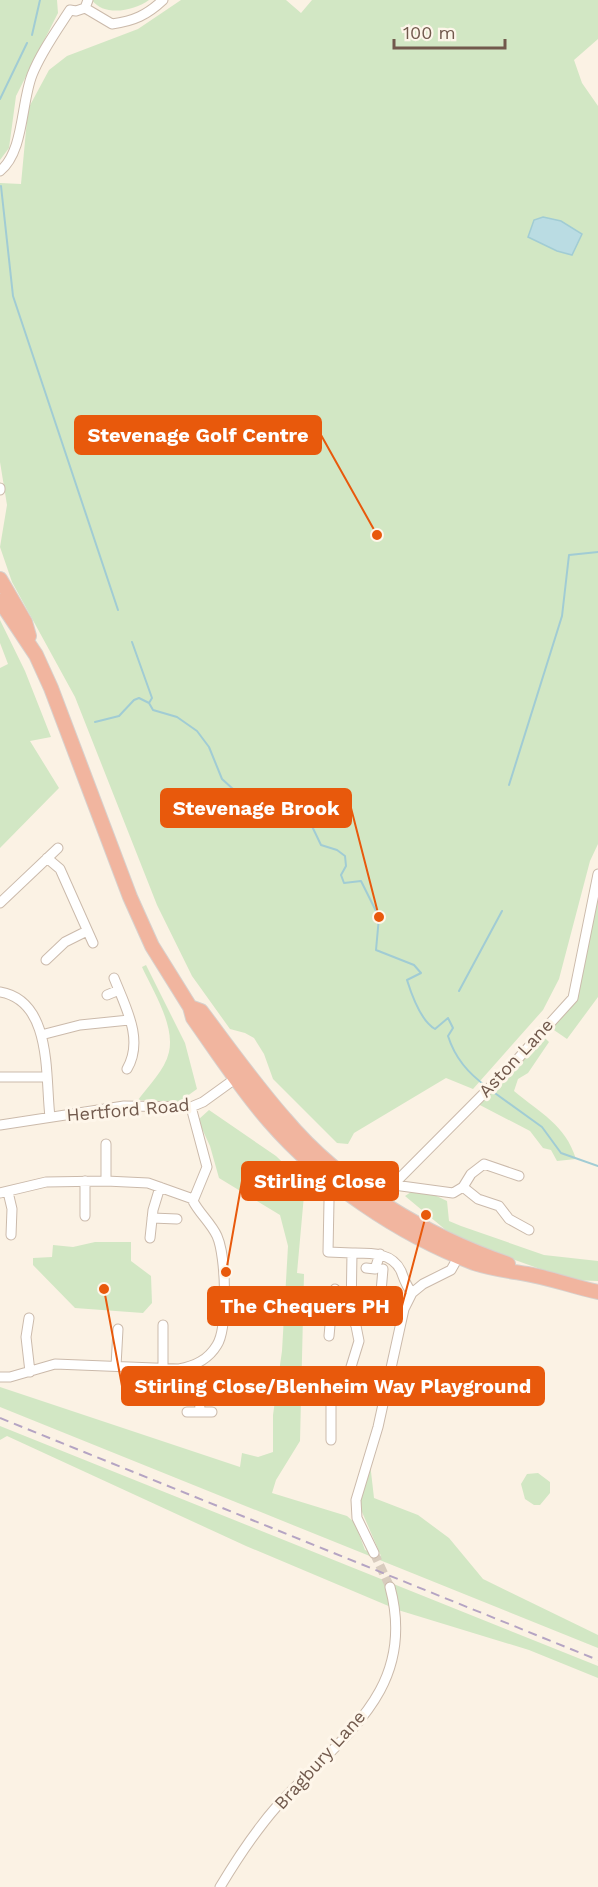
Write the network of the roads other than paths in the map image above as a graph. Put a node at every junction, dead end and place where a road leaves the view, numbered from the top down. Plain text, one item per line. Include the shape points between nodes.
1 (66, 0) edge
2 (163, 0) edge
3 (86, 4) edge
4 (70, 10) junction
5 (0, 171) edge
6 (0, 579) edge
7 (0, 601) edge
8 (36, 655) junction
9 (58, 848) dead end
10 (47, 858) junction
11 (598, 874) edge
12 (0, 903) edge
13 (87, 931) junction
14 (93, 943) dead end
15 (46, 960) dead end
16 (114, 978) dead end
17 (119, 990) junction
18 (0, 992) edge
19 (107, 994) dead end
20 (129, 1020) junction
21 (209, 1031) junction
22 (41, 1035) junction
23 (127, 1069) dead end
24 (241, 1074) junction
25 (0, 1077) edge
26 (46, 1077) junction
27 (191, 1107) junction
28 (50, 1117) junction
29 (0, 1125) edge
30 (106, 1144) dead end
31 (519, 1176) dead end
32 (85, 1181) junction
33 (106, 1181) junction
34 (394, 1185) junction
35 (160, 1187) junction
36 (464, 1187) junction
37 (4, 1192) edge
38 (193, 1199) junction
39 (328, 1201) dead end
40 (374, 1203) junction
41 (85, 1216) dead end
42 (153, 1218) junction
43 (177, 1219) dead end
44 (529, 1230) dead end
45 (11, 1235) dead end
46 (150, 1238) dead end
47 (462, 1252) junction
48 (352, 1253) junction
49 (380, 1254) junction
50 (335, 1289) dead end
51 (598, 1292) edge
52 (412, 1293) junction
53 (371, 1309) dead end
54 (334, 1314) junction
55 (351, 1314) junction
56 (29, 1318) dead end
57 (163, 1325) dead end
58 (118, 1329) dead end
59 (329, 1336) dead end
60 (116, 1366) junction
61 (195, 1366) junction
62 (163, 1368) junction
63 (30, 1372) junction
64 (0, 1377) edge
65 (187, 1412) dead end
66 (200, 1412) junction
67 (212, 1413) dead end
68 (331, 1440) dead end
69 (374, 1554) tunnel mouth
70 (390, 1587) tunnel mouth
71 (220, 1887) edge

1 - 4 street
2 - 3 street via 148,14 112,24
3 - 4 street via 76,11
4 - 5 street via 32,75 15,150
6 - 8 highway via 25,622
7 - 8 highway
8 - 21 highway via 152,946 190,1007 201,1011
9 - 10 street
10 - 12 street
10 - 13 street via 60,869
11 - 34 street, Aston Lane via 573,998
13 - 14 street
13 - 15 street via 69,939 58,954
16 - 17 street
17 - 19 street
17 - 20 street
18 - 22 street via 27,1005
20 - 22 street via 80,1025
20 - 23 street via 140,1049
21 - 24 highway via 227,1046
21 - 24 highway via 213,1046
22 - 26 street
24 - 27 street, Hertford Road
24 - 40 highway via 269,1121 298,1150
25 - 26 street
26 - 28 street
27 - 28 street, Hertford Road via 124,1106
27 - 38 street via 207,1167
28 - 29 street, Hertford Road
30 - 33 street
31 - 36 street via 484,1164 471,1174
32 - 33 street
32 - 37 street via 46,1182
32 - 41 street via 91,1203
33 - 35 street
34 - 36 street via 453,1193
34 - 40 street, Aston Lane
35 - 38 street
35 - 42 street
36 - 44 street via 478,1199 500,1206 505,1222
37 - 45 street via 12,1209
38 - 61 street via 218,1237 223,1285 218,1344
39 - 48 street via 328,1252
40 - 47 highway via 434,1246
42 - 43 street
42 - 46 street
47 - 51 highway via 513,1274
47 - 52 street via 451,1270
48 - 49 street
48 - 55 street
49 - 52 street via 397,1265
49 - 53 street via 381,1292
50 - 54 street
52 - 69 street via 404,1309 378,1426 356,1500 357,1518
54 - 55 street
54 - 59 street
55 - 68 street via 359,1336 351,1374 346,1383 327,1383
56 - 63 street via 26,1337
57 - 62 street
58 - 60 street via 111,1346
60 - 62 street
60 - 63 street via 55,1364
61 - 62 street
61 - 66 street
63 - 64 street
65 - 66 street
66 - 67 street
70 - 71 street, Bragbury Lane via 397,1632 389,1675 355,1726 247,1842

